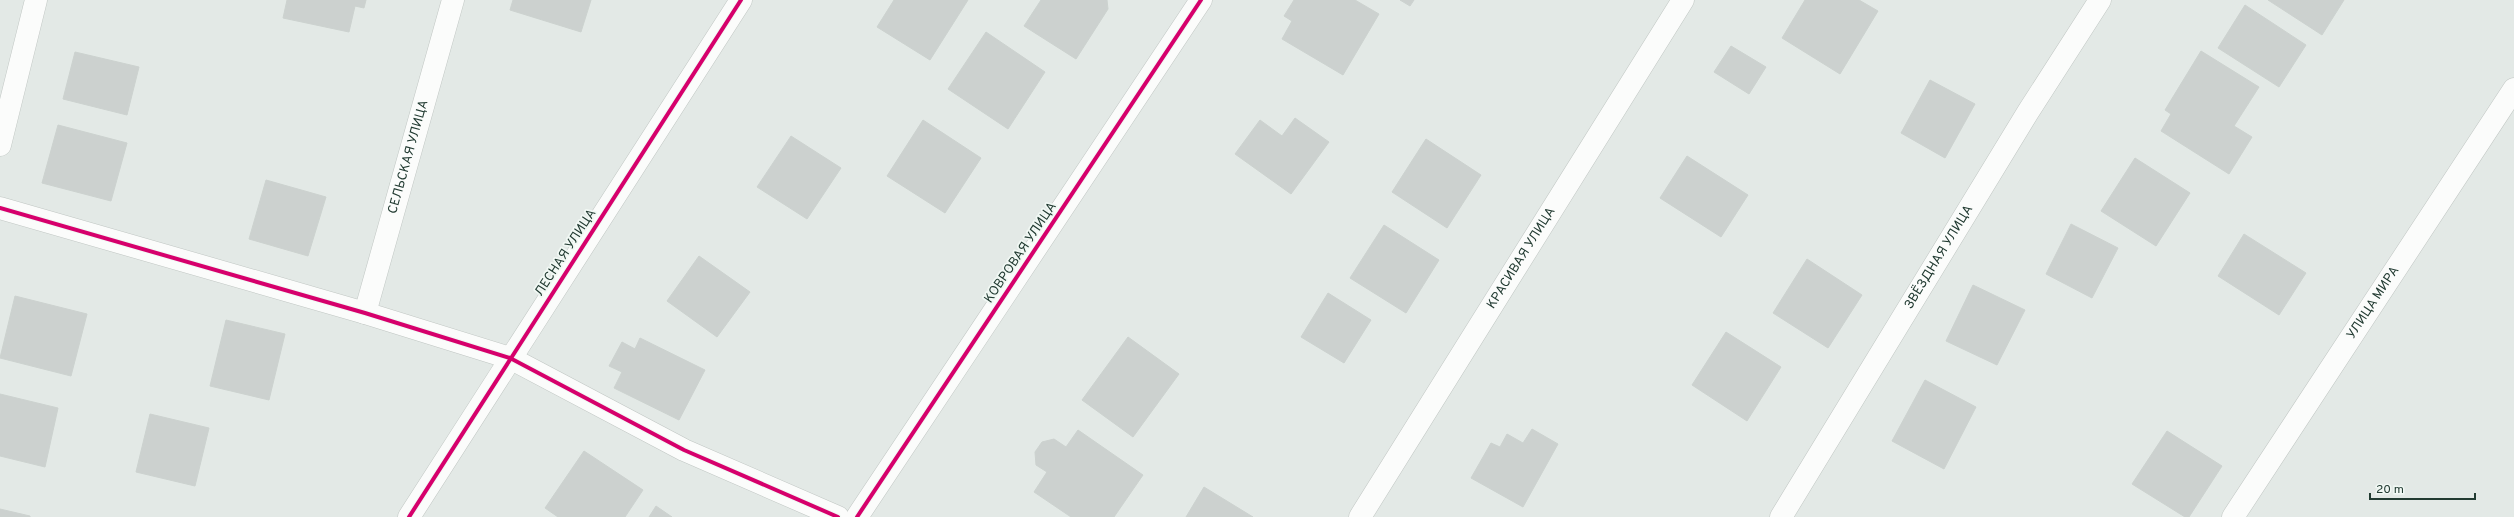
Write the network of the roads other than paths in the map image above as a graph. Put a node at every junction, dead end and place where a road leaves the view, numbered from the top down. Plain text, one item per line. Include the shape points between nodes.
1 (36, 0) edge
2 (453, 0) edge
3 (741, 0) edge
4 (1201, 0) edge
5 (1683, 0) edge
6 (2100, 0) edge
7 (2514, 89) edge
8 (0, 145) edge
9 (0, 208) edge
10 (365, 313) junction
11 (510, 358) junction
12 (409, 517) edge
13 (838, 517) edge
14 (857, 517) edge
15 (1360, 517) edge
16 (1781, 517) edge
17 (2232, 517) edge

1 - 8 street
2 - 10 street, СЕЛЬСКАЯ УЛИЦА
3 - 11 street, ЛЕСНАЯ УЛИЦА
4 - 14 street, КОВРОВАЯ УЛИЦА
5 - 15 street, КРАСИВАЯ УЛИЦА
6 - 16 street, ЗВЁЗДНАЯ УЛИЦА via 2028,112
7 - 17 street, УЛИЦА МИРА
9 - 10 street
10 - 11 street
11 - 12 street, ЛЕСНАЯ УЛИЦА
11 - 13 street via 684,450

